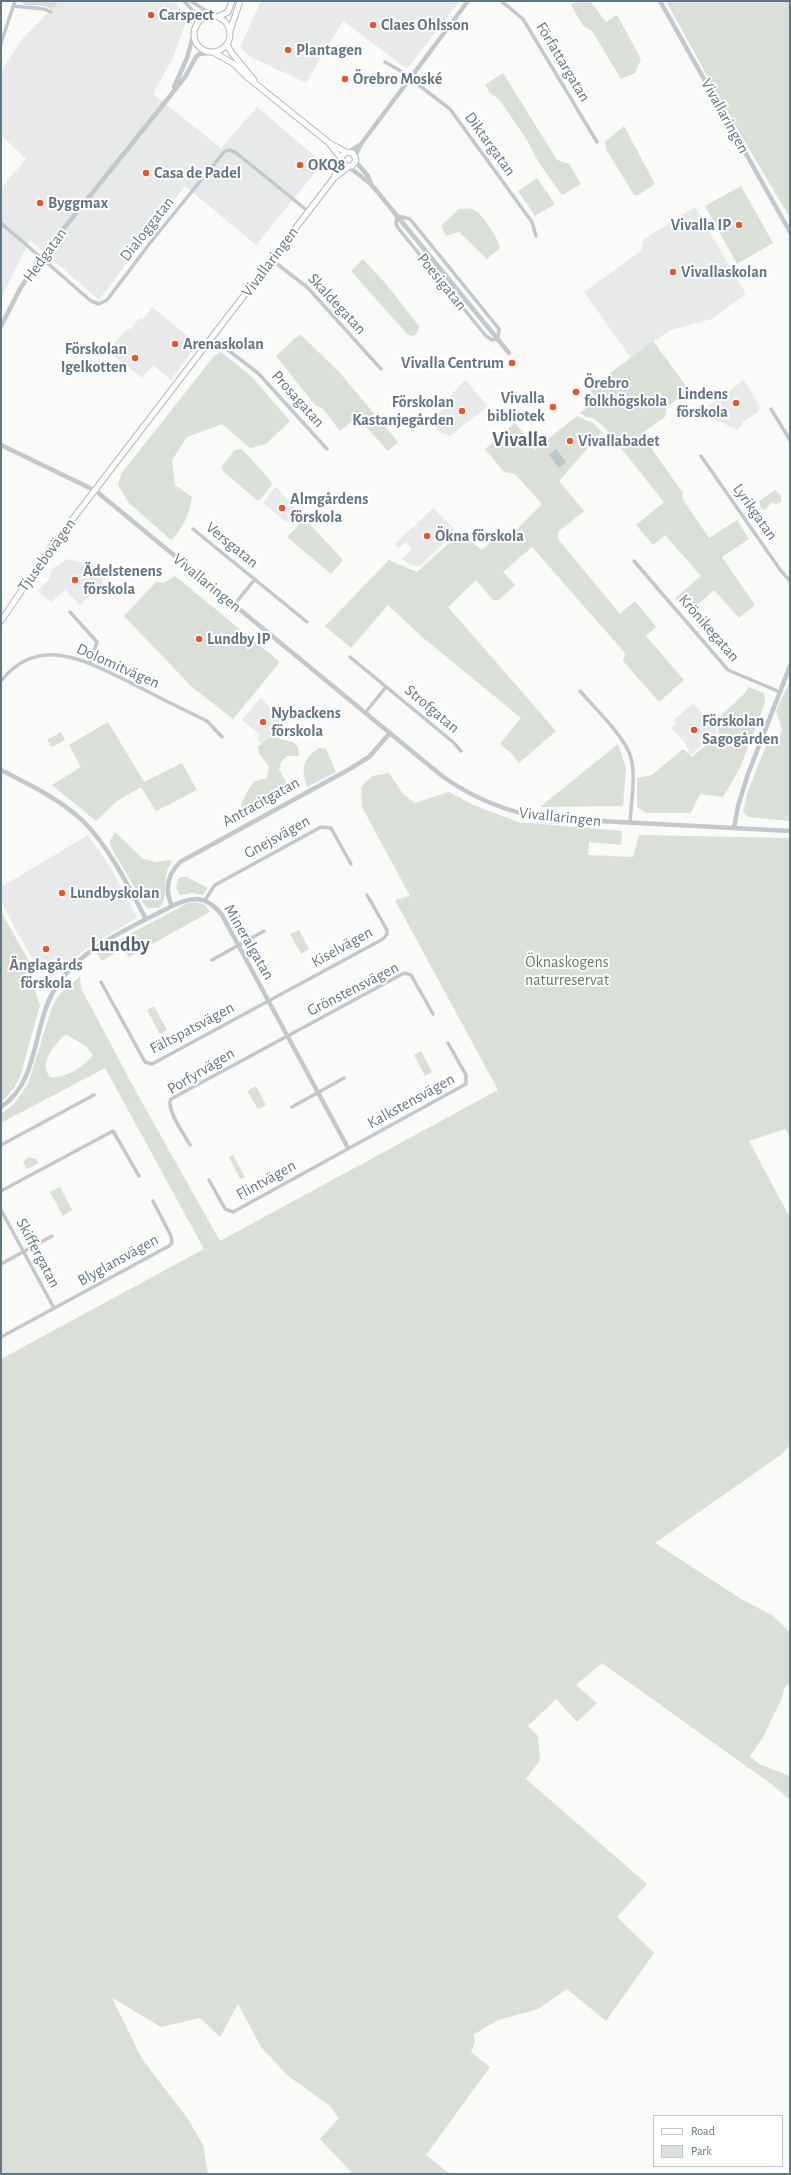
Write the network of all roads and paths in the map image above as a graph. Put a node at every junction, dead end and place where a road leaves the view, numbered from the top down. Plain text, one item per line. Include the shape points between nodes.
1 (15, 1) edge
2 (184, 1) edge
3 (190, 1) edge
4 (232, 1) edge
5 (240, 1) edge
6 (468, 1) edge
7 (501, 1) edge
8 (660, 1) edge
9 (13, 6) junction
10 (51, 12) dead end
11 (212, 15) junction
12 (218, 16) junction
13 (198, 22) junction
14 (230, 32) junction
15 (193, 36) junction
16 (1, 43) edge
17 (227, 44) junction
18 (212, 52) junction
19 (385, 62) dead end
20 (410, 78) junction
21 (259, 86) junction
22 (171, 95) junction
23 (328, 142) junction
24 (597, 142) dead end
25 (361, 144) junction
26 (347, 152) junction
27 (356, 159) junction
28 (341, 160) junction
29 (349, 167) junction
30 (334, 178) junction
31 (371, 184) junction
32 (309, 212) junction
33 (397, 216) junction
34 (1, 223) edge
35 (790, 232) edge
36 (536, 236) dead end
37 (40, 258) junction
38 (272, 260) junction
39 (1, 326) edge
40 (212, 338) junction
41 (498, 339) junction
42 (509, 353) dead end
43 (382, 369) dead end
44 (771, 409) dead end
45 (790, 440) edge
46 (1, 444) edge
47 (327, 449) dead end
48 (701, 456) dead end
49 (96, 491) junction
50 (193, 529) dead end
51 (634, 561) dead end
52 (255, 579) junction
53 (790, 581) edge
54 (234, 605) junction
55 (70, 612) dead end
56 (1, 621) edge
57 (306, 622) dead end
58 (350, 657) dead end
59 (90, 663) junction
60 (790, 666) edge
61 (1, 681) edge
62 (386, 687) junction
63 (580, 691) dead end
64 (780, 692) junction
65 (365, 713) junction
66 (390, 733) junction
67 (222, 737) dead end
68 (460, 751) dead end
69 (1, 770) edge
70 (630, 823) junction
71 (734, 828) junction
72 (790, 831) edge
73 (351, 864) dead end
74 (367, 895) dead end
75 (205, 900) junction
76 (172, 906) junction
77 (146, 919) junction
78 (264, 931) dead end
79 (238, 945) junction
80 (212, 960) dead end
81 (101, 982) dead end
82 (268, 1001) junction
83 (433, 1014) dead end
84 (287, 1036) junction
85 (448, 1044) dead end
86 (344, 1078) dead end
87 (318, 1093) junction
88 (94, 1095) dead end
89 (1, 1107) edge
90 (292, 1107) dead end
91 (1, 1145) edge
92 (190, 1145) dead end
93 (348, 1148) junction
94 (139, 1176) dead end
95 (209, 1180) dead end
96 (1, 1191) edge
97 (153, 1201) dead end
98 (1, 1210) edge
99 (52, 1236) dead end
100 (24, 1252) junction
101 (1, 1264) edge
102 (54, 1308) junction
103 (1, 1337) edge

1 - 9 street
2 - 13 street via 194,12
3 - 11 street
4 - 12 main road via 228,12
5 - 14 main road
6 - 20 street
7 - 24 street, Författargatan via 523,19
8 - 35 street, Vivallaringen
9 - 10 street
9 - 16 street
11 - 12 main road
11 - 13 main road
12 - 14 main road via 225,21
13 - 15 main road
14 - 17 main road
15 - 18 main road via 198,47
15 - 22 street, Hedgatan via 187,58
17 - 18 main road via 222,49
17 - 21 main road via 230,52
18 - 21 main road via 234,64
18 - 22 street, Hedgatan via 196,57
19 - 20 street, Diktargatan
20 - 25 street
20 - 36 street, Diktargatan via 452,112 532,222
21 - 23 main road
22 - 37 street, Hedgatan
23 - 26 main road
23 - 28 main road
25 - 26 street
25 - 27 street
26 - 27 main road
26 - 28 main road, Vivallaringen
27 - 29 main road, Vivallaringen
27 - 31 street, Poesigatan
28 - 29 main road
28 - 30 main road, Vivallaringen
29 - 30 main road, Vivallaringen
29 - 31 street, Poesigatan
30 - 32 main road, Vivallaringen
31 - 33 street, Poesigatan
32 - 37 street, Dialoggatan via 235,152 229,150 214,164 103,302 91,302
32 - 38 main road, Vivallaringen
33 - 41 street, Poesigatan
33 - 41 street, Poesigatan via 410,219 499,329
33 - 41 street, Poesigatan via 398,228 486,336 492,340
34 - 37 street
37 - 39 street, Hedgatan
38 - 40 main road, Vivallaringen
38 - 43 street, Skaldegatan via 308,287
40 - 47 street, Prosagatan via 258,373
40 - 49 main road, Vivallaringen
41 - 42 street, Poesigatan
44 - 45 street
46 - 49 street
48 - 53 street, Lyrikgatan
49 - 54 street, Vivallaringen
49 - 56 main road, Tjusebovägen via 49,550
50 - 52 street, Versgatan
51 - 64 street, Krönikegatan via 728,670
52 - 54 street, Versgatan
52 - 57 street, Versgatan
54 - 65 street, Vivallaringen
55 - 59 street via 97,642
58 - 62 street, Strofgatan
59 - 61 street, Dolomitvägen via 67,656 41,656 15,667
59 - 67 street, Dolomitvägen via 207,721
60 - 64 street
62 - 65 street, Strofgatan
62 - 68 street, Strofgatan via 453,742
63 - 70 street via 629,752 632,766
64 - 71 street via 738,804
65 - 66 street, Vivallaringen
66 - 70 street, Vivallaringen via 453,784 498,807 544,818
66 - 76 street, Antracitgatan via 369,757 348,770 180,862 172,871 168,883
69 - 77 street via 53,798 83,821 110,855
70 - 71 street, Vivallaringen
71 - 72 street, Vivallaringen
73 - 75 street, Gnejsvägen via 331,828 321,827 215,885
74 - 82 street, Kiselvägen via 387,930 385,937
75 - 76 street, Mineralgatan via 190,899
75 - 79 street, Mineralgatan via 222,915
76 - 77 street, Mineralgatan
77 - 89 street, Mineralgatan via 94,949 79,961 59,984 46,1009 23,1082
78 - 79 street
79 - 80 street
79 - 82 street, Mineralgatan
81 - 82 street, Fältspatsvägen via 148,1064
82 - 84 street, Mineralgatan
83 - 84 street, Grönstensvägen via 414,979 409,973 404,973
84 - 87 street, Mineralgatan
84 - 92 street, Porfyrvägen via 170,1099 170,1110
85 - 93 street, Kalkstensvägen via 466,1075 466,1084
86 - 87 street
87 - 90 street
87 - 93 street, Mineralgatan
88 - 91 street
93 - 95 street, Flintvägen via 233,1212 225,1209
94 - 96 street via 113,1131
97 - 102 street, Blyglansvägen via 171,1236 171,1244
98 - 100 street, Skiffergatan
99 - 100 street
100 - 101 street
100 - 102 street, Skiffergatan
102 - 103 street

